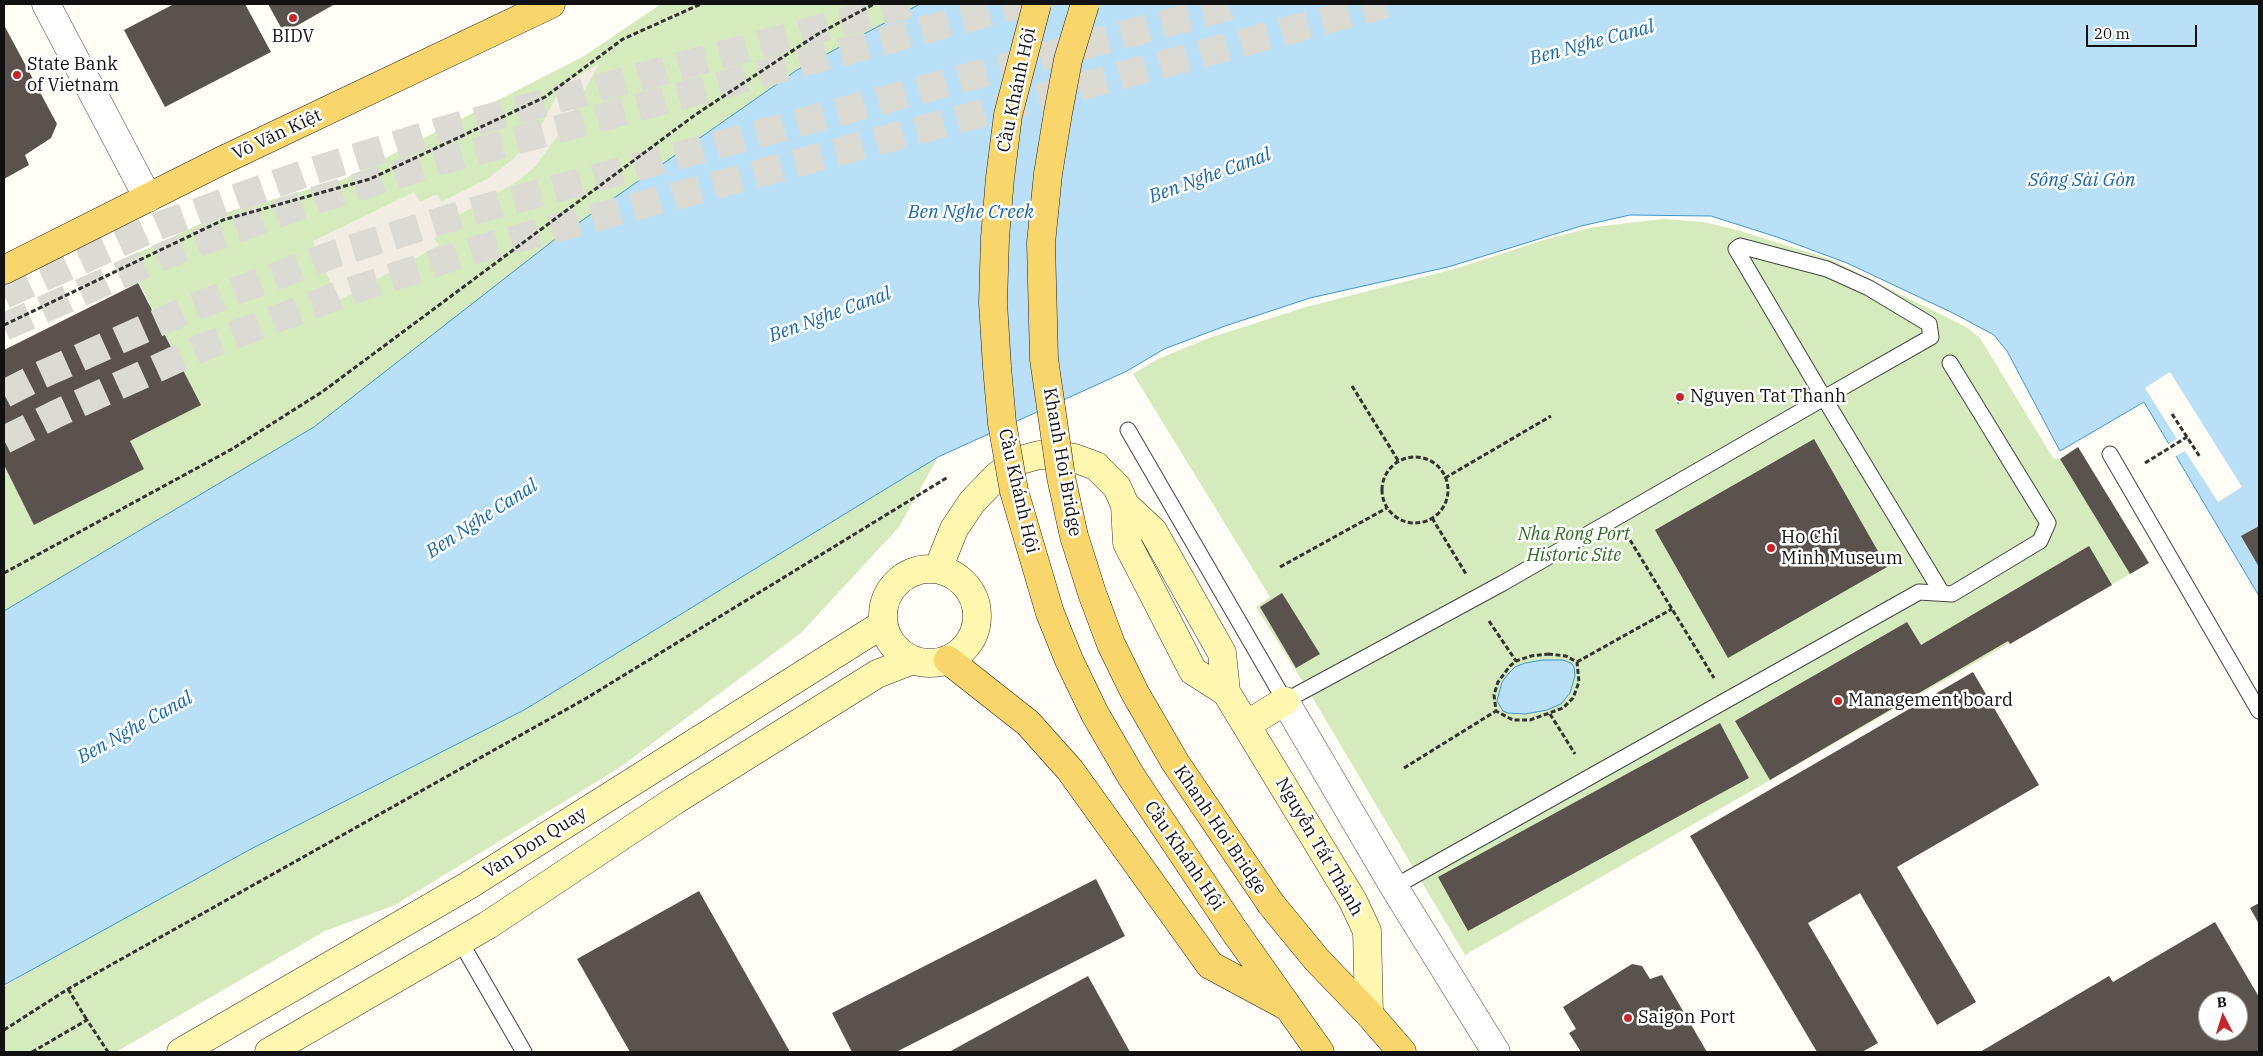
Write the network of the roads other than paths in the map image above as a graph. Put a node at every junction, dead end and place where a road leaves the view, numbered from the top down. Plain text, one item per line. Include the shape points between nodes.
1 (46, 4) edge
2 (551, 4) edge
3 (1036, 4) edge
4 (1085, 4) edge
5 (148, 198) junction
6 (4, 270) edge
7 (1950, 363) dead end
8 (1824, 398) junction
9 (1128, 430) dead end
10 (2110, 454) dead end
11 (938, 569) junction
12 (1942, 593) junction
13 (883, 624) junction
14 (913, 660) junction
15 (948, 660) junction
16 (1285, 701) junction
17 (2259, 711) edge
18 (1246, 725) junction
19 (1394, 887) junction
20 (460, 941) junction
21 (1288, 1007) junction
22 (1369, 1014) junction
23 (182, 1052) edge
24 (269, 1052) edge
25 (524, 1052) edge
26 (1320, 1052) edge
27 (1402, 1052) edge
28 (1496, 1052) edge

1 - 5 street
2 - 5 main road, Võ Văn Kiệt
3 - 21 main road, Cầu Khánh Hội, bridge via 1008,114 995,238 993,303 997,367 1002,423 1014,491 1050,613 1092,707 1131,776
4 - 22 main road, Khanh Hoi Bridge, bridge via 1068,60 1058,113 1041,243 1044,359 1061,477 1074,536 1111,644 1175,762 1270,904 1317,960
5 - 6 main road, Võ Văn Kiệt
7 - 12 lane via 2048,523 2040,541 1952,594
8 - 8 lane via 1931,338 1931,326 1869,288 1827,269 1740,246 1736,248
8 - 12 lane
8 - 16 lane via 1503,583
9 - 16 lane
10 - 17 lane
11 - 13 main road via 921,569 904,576 887,596 882,612
11 - 15 main road via 958,578 972,593 977,614 975,628 966,646
11 - 18 main road, Nguyễn Tất Thành via 954,529 972,502 1017,461 1038,454 1059,455 1096,466 1116,487 1125,505 1153,531 1222,653 1226,692
12 - 19 lane via 1919,592
13 - 14 main road via 899,652
13 - 23 main road, Van Don Quay via 470,885
14 - 15 main road
14 - 20 main road via 877,674 674,801
15 - 21 main road via 1028,723 1070,770 1210,965
16 - 18 main road
16 - 19 street
18 - 22 main road, Nguyễn Tất Thành via 1354,901 1367,931
19 - 28 street
20 - 24 main road
20 - 25 lane
21 - 26 main road
22 - 27 main road

